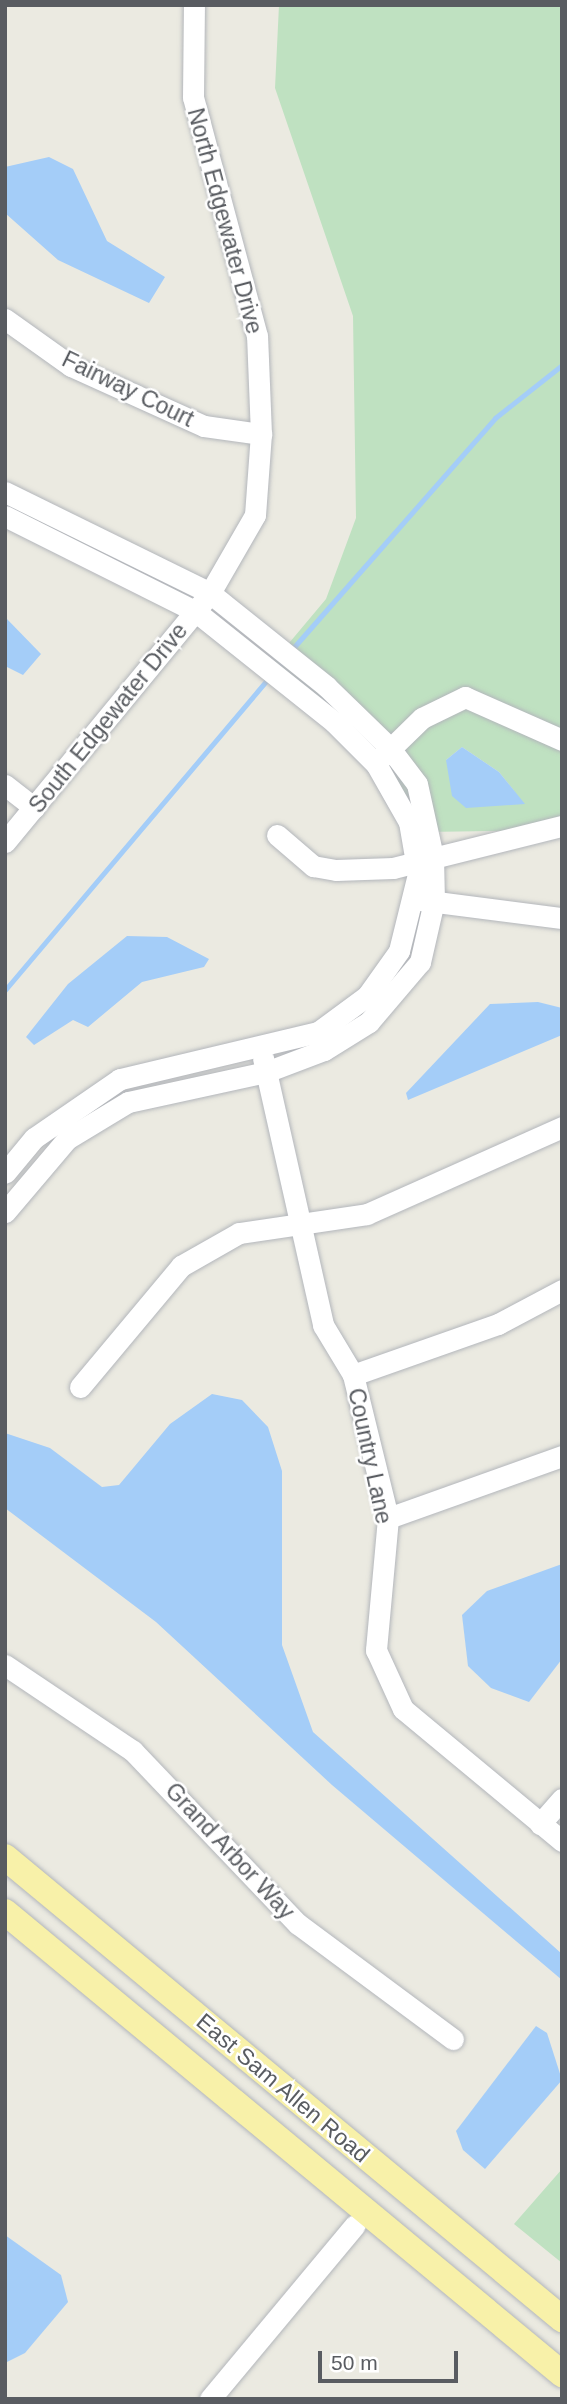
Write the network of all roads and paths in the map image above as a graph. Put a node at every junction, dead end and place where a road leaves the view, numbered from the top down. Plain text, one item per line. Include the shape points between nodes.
1 (194, 5) edge
2 (5, 319) edge
3 (261, 434) junction
4 (5, 492) edge
5 (5, 516) edge
6 (210, 593) junction
7 (195, 611) junction
8 (326, 686) junction
9 (313, 705) junction
10 (562, 740) edge
11 (383, 756) junction
12 (5, 785) edge
13 (34, 808) junction
14 (562, 826) edge
15 (277, 835) dead end
16 (5, 842) edge
17 (425, 859) junction
18 (425, 900) junction
19 (562, 918) edge
20 (261, 1047) junction
21 (266, 1072) junction
22 (562, 1127) edge
23 (5, 1173) edge
24 (5, 1212) edge
25 (305, 1226) junction
26 (562, 1290) edge
27 (353, 1375) junction
28 (80, 1387) dead end
29 (562, 1456) edge
30 (388, 1518) junction
31 (5, 1665) edge
32 (562, 1799) edge
33 (541, 1824) junction
34 (562, 1841) edge
35 (5, 1857) edge
36 (5, 1912) edge
37 (453, 2039) dead end
38 (355, 2225) dead end
39 (562, 2319) edge
40 (562, 2374) edge
41 (210, 2399) edge

1 - 3 street, North Edgewater Drive via 193,97 257,336
2 - 3 street, Fairway Court via 71,366 204,426
3 - 6 street, North Edgewater Drive via 254,515
4 - 6 street
5 - 7 street
6 - 7 street, South Edgewater Drive
6 - 8 street
7 - 9 street
7 - 13 street, South Edgewater Drive
8 - 9 street
8 - 11 street
9 - 11 street
10 - 11 street via 465,697 422,718
11 - 17 street via 416,784
12 - 13 street
13 - 16 street, South Edgewater Drive
14 - 17 street
15 - 17 street via 313,866 336,870
17 - 18 street
18 - 19 street
18 - 20 street via 399,951 367,996 318,1032
18 - 21 street via 420,962 369,1022 324,1050
20 - 21 street, Country Lane
20 - 23 street via 120,1079 34,1138
21 - 24 street via 128,1102 67,1139
21 - 25 street, Country Lane
22 - 25 street via 367,1214
25 - 27 street, Country Lane via 323,1325
25 - 28 street via 239,1233 181,1266
26 - 27 street via 498,1324
27 - 30 street, Country Lane
29 - 30 street
30 - 33 street, Country Lane via 376,1650 403,1709
31 - 37 street, Grand Arbor Way via 133,1751 298,1924
32 - 33 street
33 - 34 street, Country Lane
35 - 39 main road, East Sam Allen Road
36 - 40 main road
38 - 41 street

